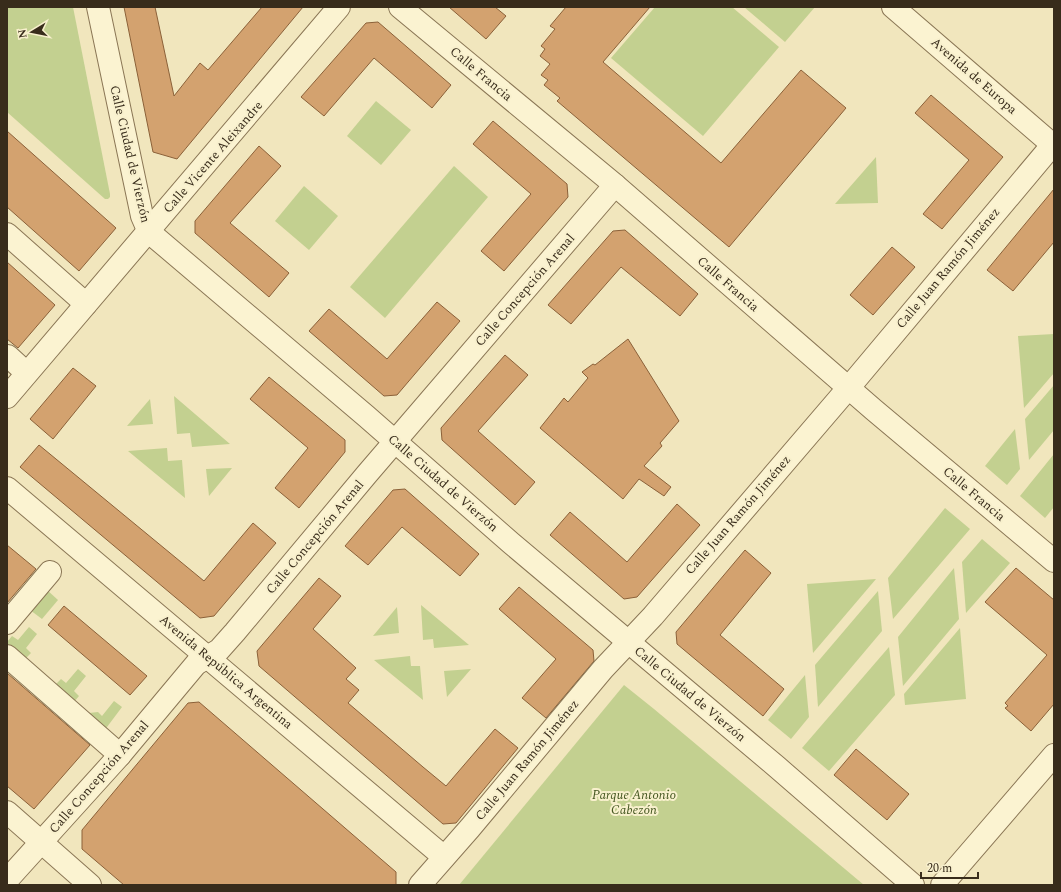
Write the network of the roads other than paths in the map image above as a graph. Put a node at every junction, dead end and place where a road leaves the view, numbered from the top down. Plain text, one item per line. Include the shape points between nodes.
1 (98, 7) edge
2 (339, 7) edge
3 (400, 7) edge
4 (893, 7) edge
5 (1053, 144) edge
6 (615, 185) junction
7 (148, 232) junction
8 (7, 234) edge
9 (86, 304) junction
10 (848, 387) junction
11 (7, 397) edge
12 (396, 441) junction
13 (7, 488) edge
14 (1054, 561) edge
15 (50, 572) dead end
16 (7, 623) edge
17 (628, 642) junction
18 (7, 656) edge
19 (207, 656) junction
20 (120, 754) junction
21 (1054, 755) edge
22 (7, 812) edge
23 (42, 842) junction
24 (444, 857) junction
25 (7, 880) edge
26 (90, 885) edge
27 (420, 885) edge
28 (913, 885) edge
29 (942, 885) edge

1 - 7 street, Calle Ciudad de Vierzón via 142,216
2 - 7 street, Calle Vicente Aleixandre
3 - 6 street, Calle Francia
4 - 5 street, Avenida de Europa
5 - 10 street, Calle Juan Ramón Jiménez
6 - 10 street, Calle Francia
6 - 12 street, Calle Concepción Arenal
7 - 9 street, Calle Vicente Aleixandre
7 - 12 street, Calle Ciudad de Vierzón
8 - 9 street
9 - 11 street, Calle Vicente Aleixandre
10 - 14 street, Calle Francia
10 - 17 street, Calle Juan Ramón Jiménez
12 - 17 street, Calle Ciudad de Vierzón
12 - 19 street, Calle Concepción Arenal via 235,632 219,650
13 - 19 street, Avenida República Argentina
15 - 16 street
17 - 24 street, Calle Juan Ramón Jiménez
17 - 28 street, Calle Ciudad de Vierzón
18 - 20 street
19 - 20 street, Calle Concepción Arenal via 196,664
19 - 24 street, Avenida República Argentina
20 - 23 street, Calle Concepción Arenal
21 - 29 street
22 - 23 street
23 - 25 street, Calle Concepción Arenal
23 - 26 street
24 - 27 street, Calle Juan Ramón Jiménez

